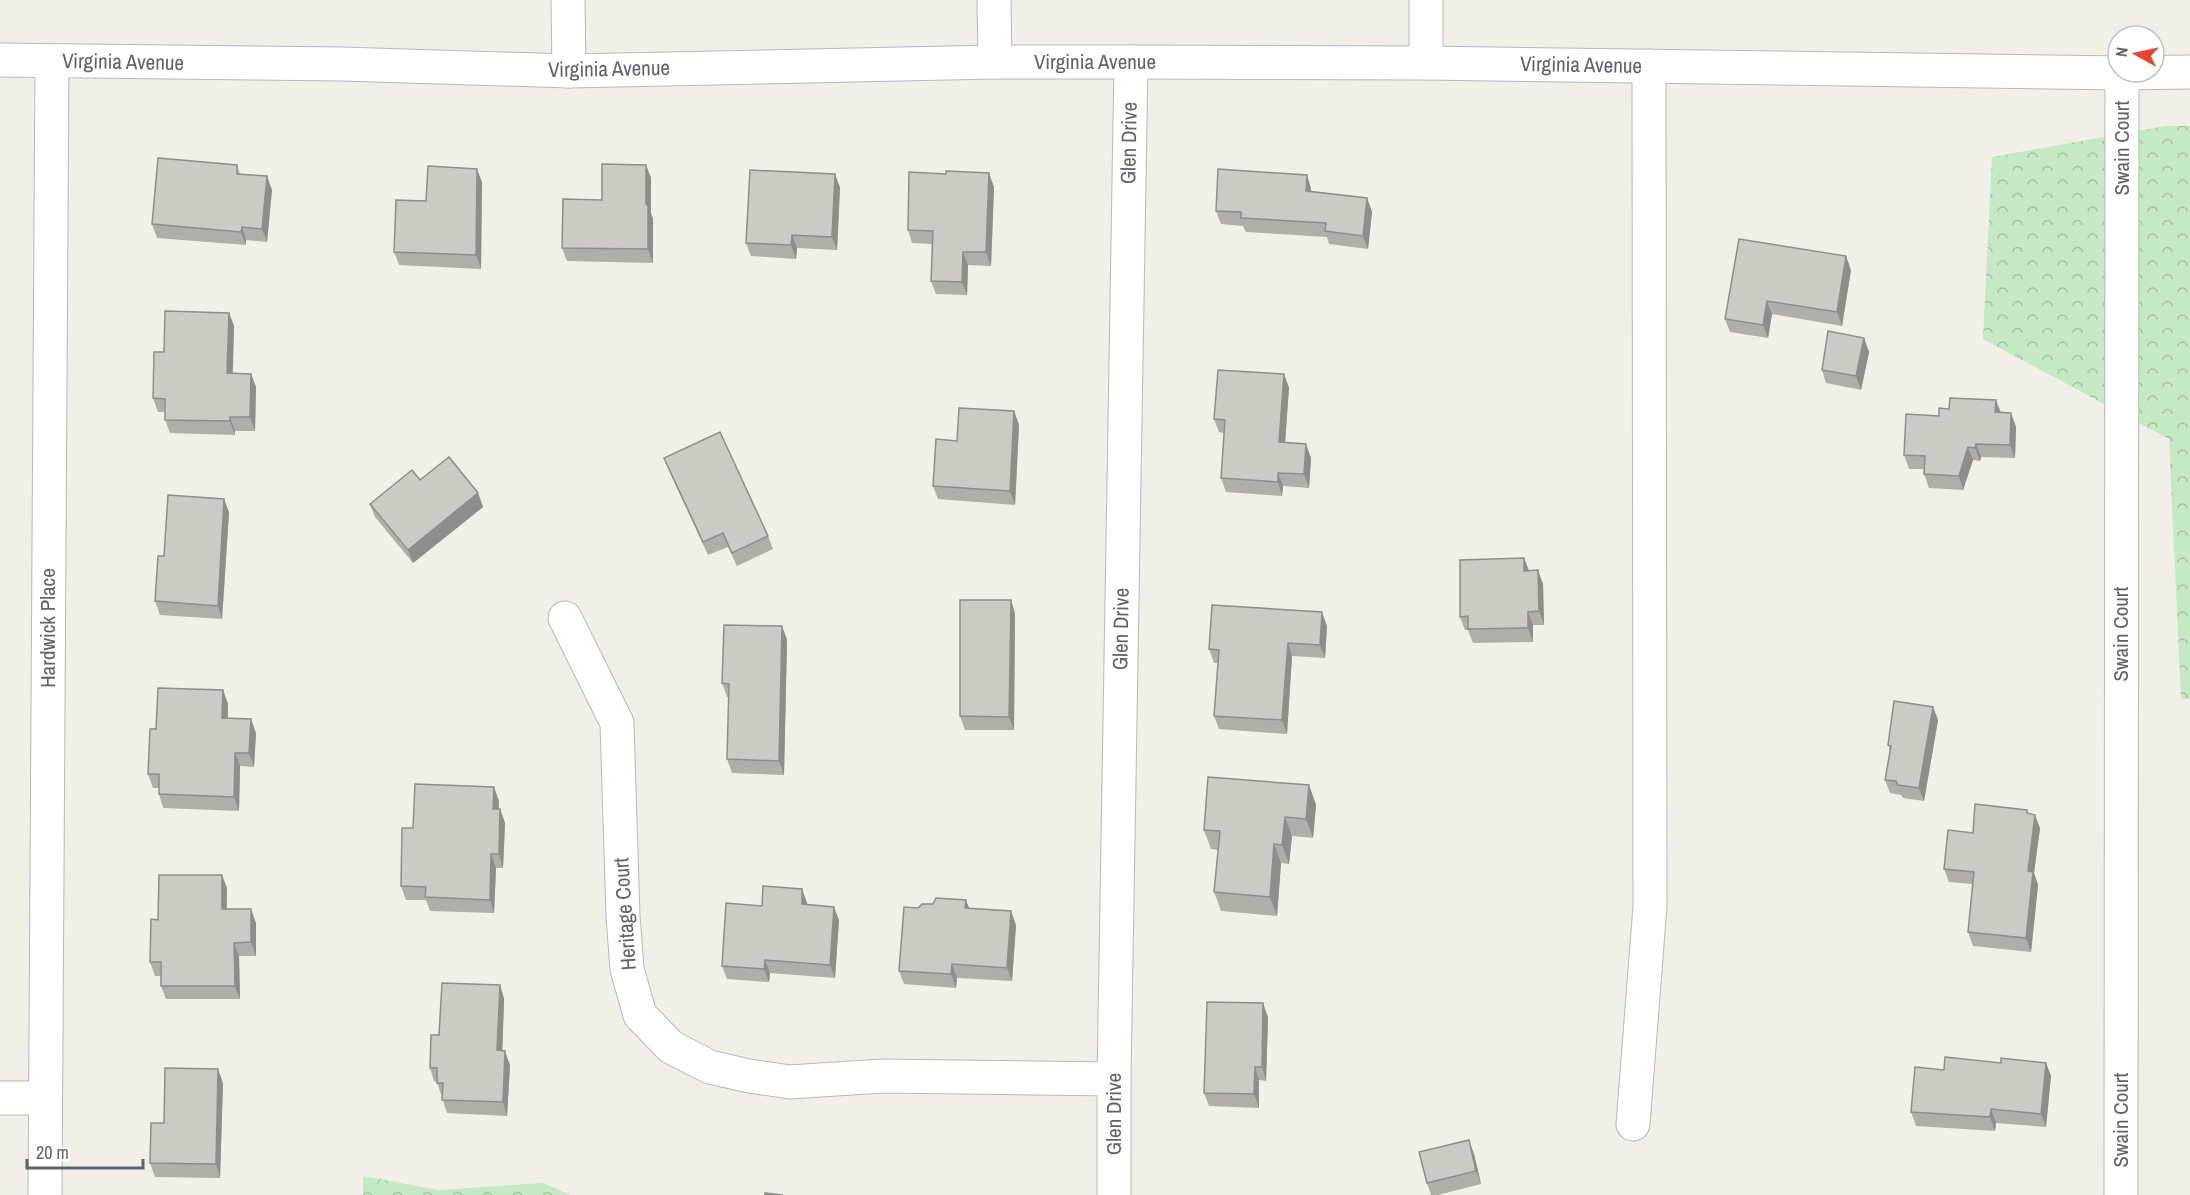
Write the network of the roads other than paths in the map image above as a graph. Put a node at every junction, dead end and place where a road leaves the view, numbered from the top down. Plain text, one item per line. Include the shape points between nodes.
1 (568, 0) edge
2 (994, 0) edge
3 (1426, 0) edge
4 (0, 60) edge
5 (52, 61) junction
6 (995, 62) junction
7 (1131, 62) junction
8 (1426, 63) junction
9 (1649, 66) junction
10 (569, 71) junction
11 (2166, 72) edge
12 (2190, 72) edge
13 (2106, 73) edge
14 (2122, 84) edge
15 (565, 618) dead end
16 (1114, 1079) junction
17 (0, 1098) edge
18 (45, 1098) junction
19 (1634, 1124) dead end
20 (45, 1195) edge
21 (1114, 1195) edge
22 (2121, 1195) edge

1 - 10 street
2 - 6 street
3 - 8 street
4 - 5 street, Virginia Avenue
5 - 10 street, Virginia Avenue
5 - 18 street, Hardwick Place
6 - 7 street, Virginia Avenue
6 - 10 street, Virginia Avenue
7 - 8 street, Virginia Avenue
7 - 16 street, Glen Drive
8 - 9 street, Virginia Avenue
9 - 13 street, Virginia Avenue
9 - 19 street via 1650,906
11 - 12 street, Virginia Avenue
14 - 22 street, Swain Court
15 - 16 street, Heritage Court via 617,723 627,969 640,1015 671,1047 710,1067 790,1082 882,1076
16 - 21 street, Glen Drive
17 - 18 street
18 - 20 street, Hardwick Place

